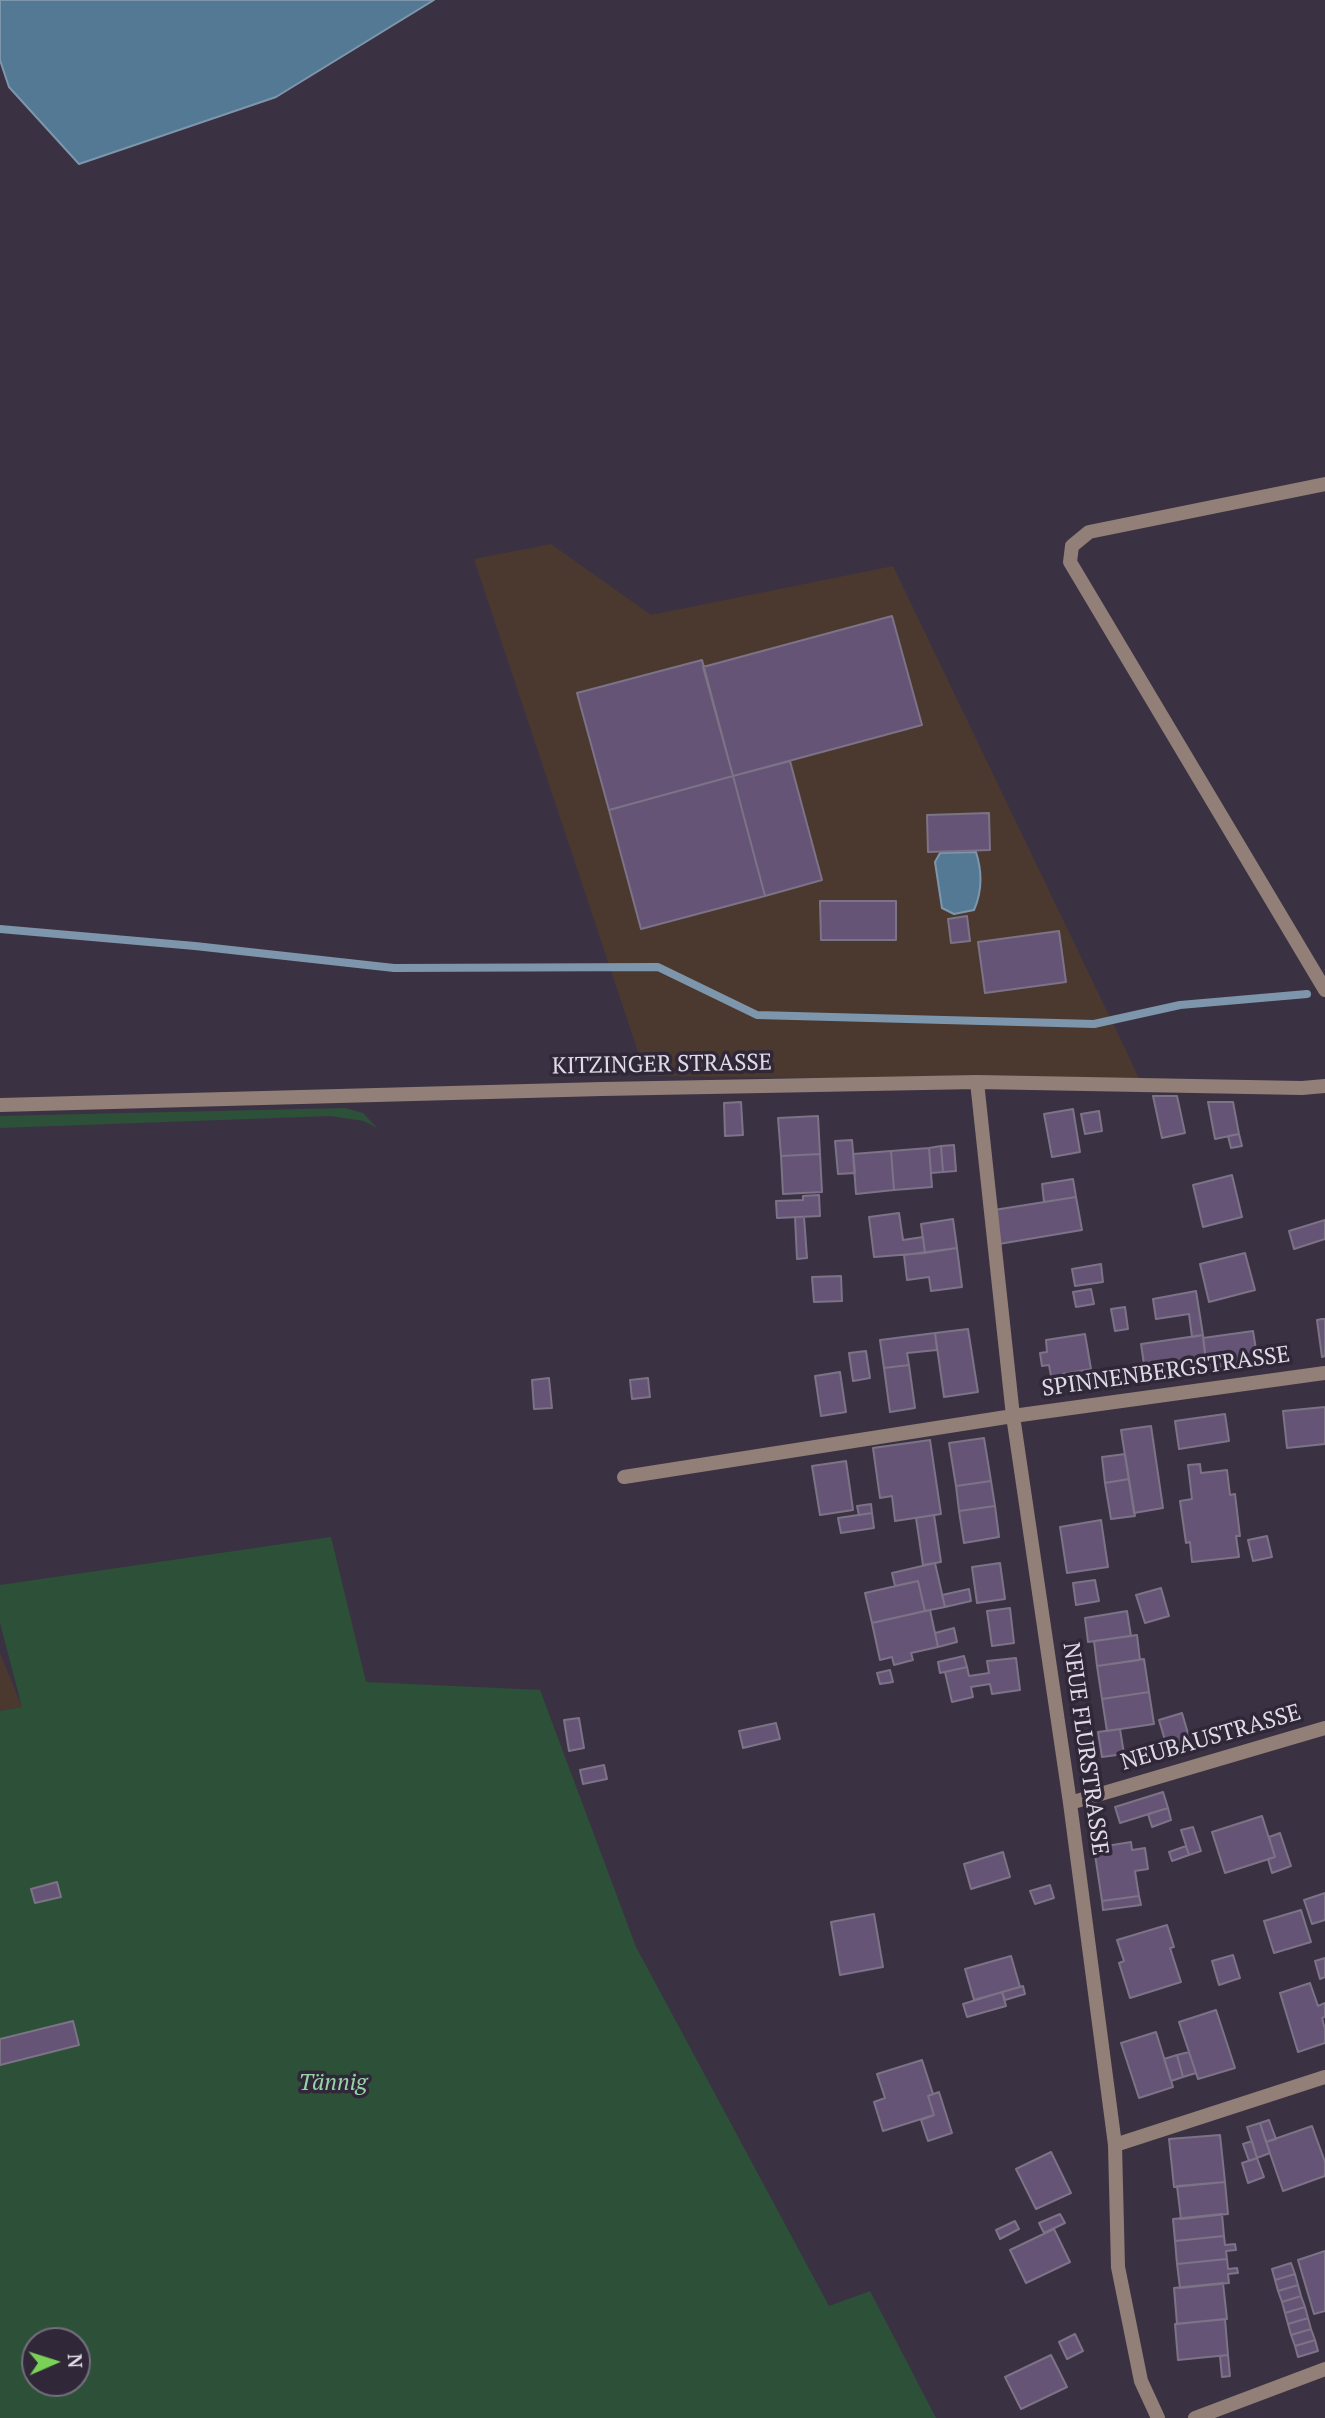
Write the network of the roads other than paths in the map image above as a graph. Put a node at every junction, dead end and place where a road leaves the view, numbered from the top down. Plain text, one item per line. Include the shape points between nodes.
1 (1325, 484) edge
2 (1325, 990) edge
3 (978, 1082) junction
4 (1325, 1086) edge
5 (0, 1105) edge
6 (1325, 1373) edge
7 (1013, 1416) junction
8 (624, 1477) dead end
9 (1325, 1728) edge
10 (1070, 1803) junction
11 (1325, 2077) edge
12 (1115, 2145) junction
13 (1325, 2369) edge
14 (1157, 2418) edge
15 (1195, 2418) edge

1 - 2 street via 1089,532 1072,546 1070,562
3 - 4 street, KITZINGER STRASSE
3 - 5 street, KITZINGER STRASSE
3 - 7 street, NEUE FLURSTRASSE
6 - 7 street, SPINNENBERGSTRASSE
7 - 8 street, SPINNENBERGSTRASSE
7 - 10 street, NEUE FLURSTRASSE
9 - 10 street, NEUBAUSTRASSE
10 - 12 street, NEUE FLURSTRASSE
11 - 12 street
12 - 14 street, NEUE FLURSTRASSE via 1118,2267 1141,2381
13 - 15 street

